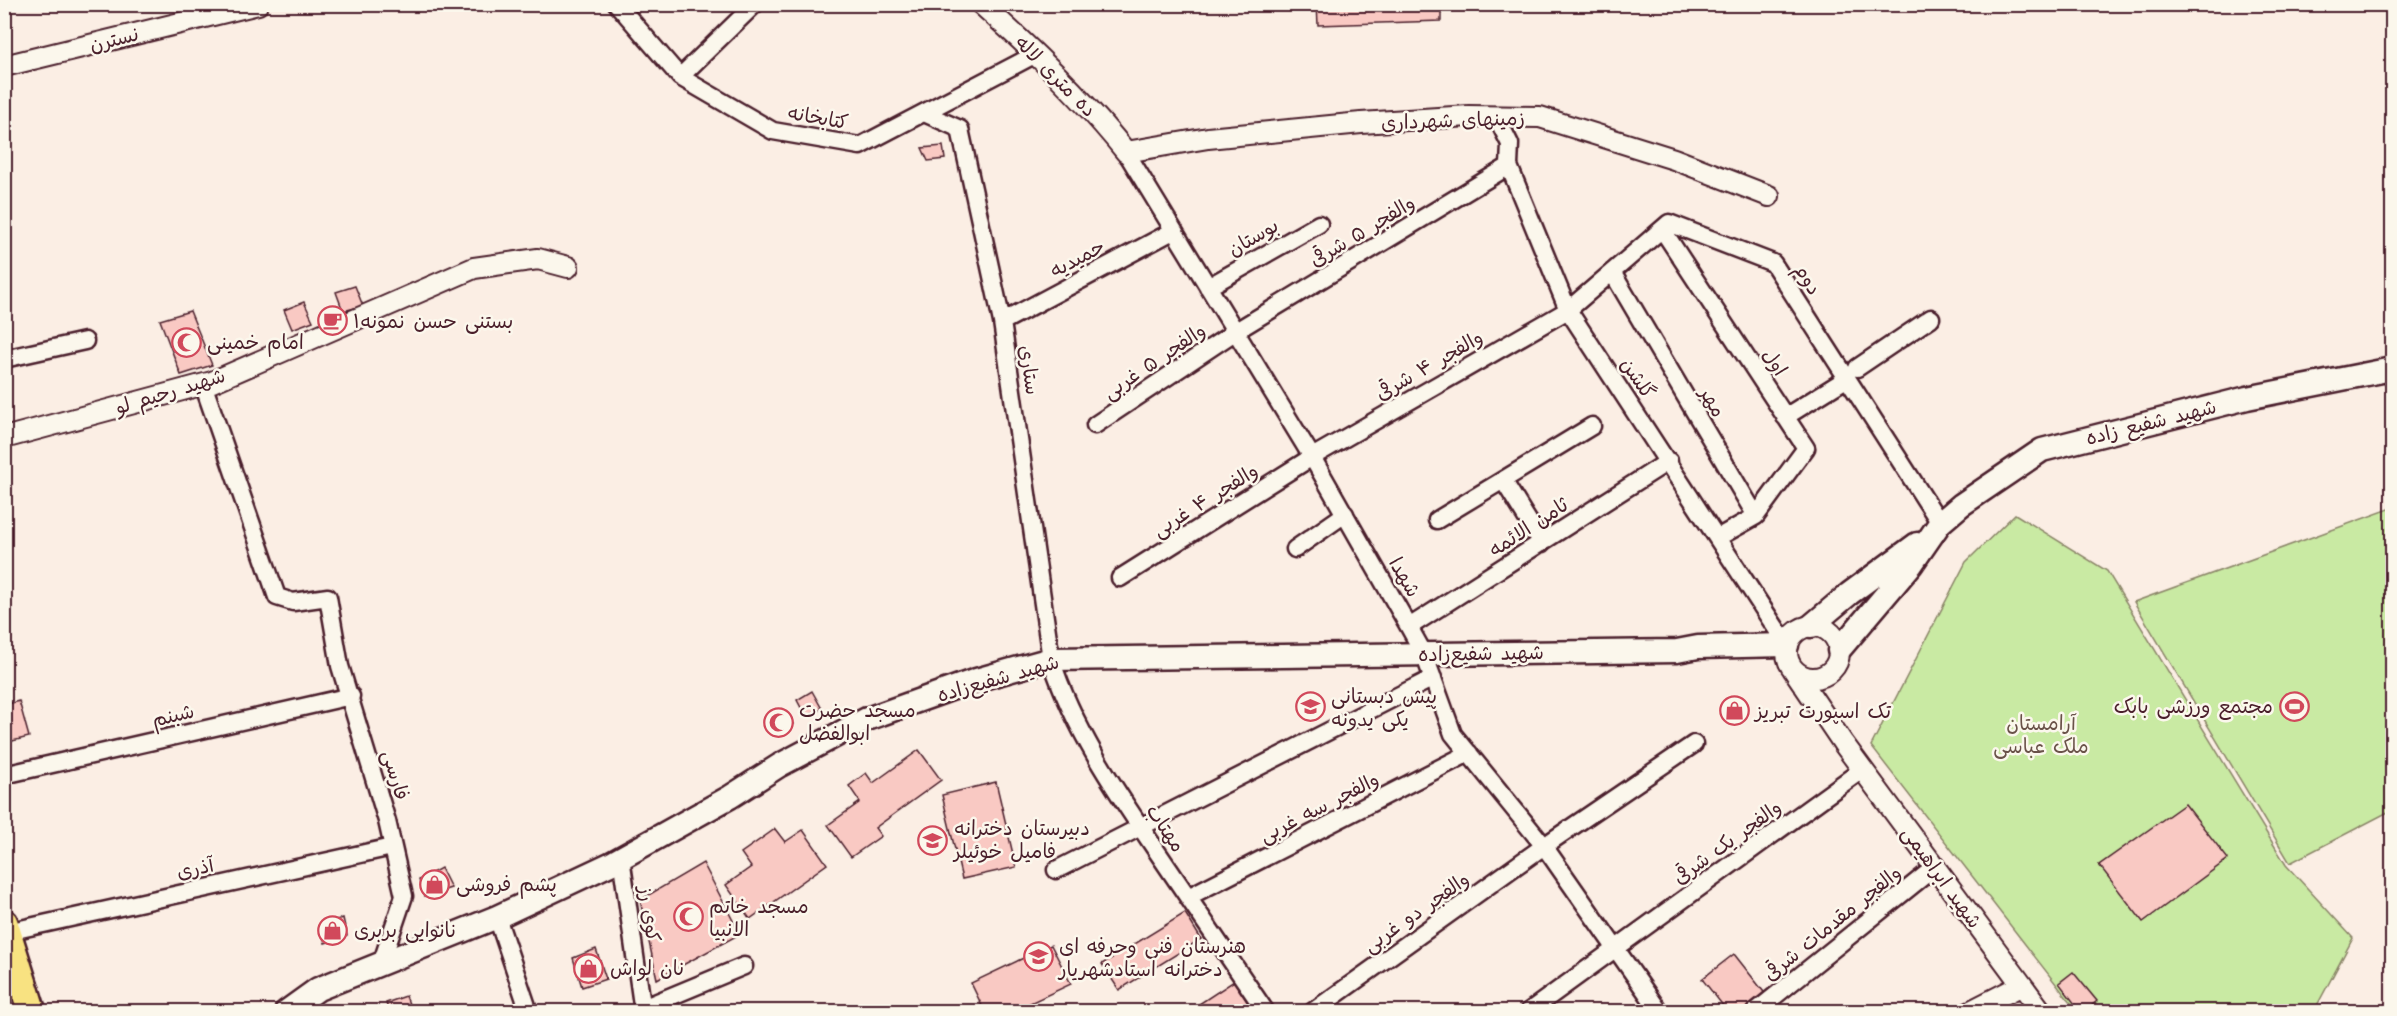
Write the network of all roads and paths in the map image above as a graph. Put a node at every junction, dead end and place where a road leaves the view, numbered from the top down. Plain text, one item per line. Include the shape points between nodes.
1 (258, 4) edge
2 (617, 4) edge
3 (755, 4) edge
4 (981, 4) edge
5 (1036, 54) junction
6 (4, 66) edge
7 (680, 77) junction
8 (924, 113) junction
9 (1496, 116) junction
10 (1126, 152) junction
11 (1509, 166) junction
12 (1768, 196) dead end
13 (1319, 224) dead end
14 (1662, 229) junction
15 (1173, 231) junction
16 (568, 267) dead end
17 (1612, 272) junction
18 (1208, 287) junction
19 (1568, 310) junction
20 (1931, 318) dead end
21 (1002, 322) junction
22 (1236, 331) junction
23 (85, 341) dead end
24 (4, 359) edge
25 (2392, 369) edge
26 (1852, 373) junction
27 (203, 384) junction
28 (1785, 417) junction
29 (1095, 425) dead end
30 (1592, 426) dead end
31 (4, 438) edge
32 (1312, 457) junction
33 (1669, 461) junction
34 (1503, 480) junction
35 (1345, 514) junction
36 (1756, 516) junction
37 (1437, 520) dead end
38 (1938, 526) junction
39 (1717, 538) junction
40 (1542, 543) junction
41 (1295, 549) dead end
42 (1120, 578) dead end
43 (1811, 626) junction
44 (1409, 627) junction
45 (1839, 650) junction
46 (1424, 654) junction
47 (1789, 657) junction
48 (1051, 658) junction
49 (1823, 676) junction
50 (1433, 678) junction
51 (351, 696) junction
52 (1843, 743) junction
53 (1694, 744) dead end
54 (1469, 753) junction
55 (1863, 770) junction
56 (4, 775) edge
57 (1141, 828) junction
58 (1544, 846) junction
59 (392, 847) junction
60 (621, 857) junction
61 (1935, 867) junction
62 (1056, 870) dead end
63 (1188, 897) junction
64 (497, 916) junction
65 (6, 927) edge
66 (1615, 949) junction
67 (381, 964) junction
68 (744, 966) dead end
69 (2022, 985) junction
70 (643, 1010) edge
71 (32, 1011) edge
72 (286, 1011) edge
73 (529, 1011) edge
74 (1266, 1011) edge
75 (1312, 1011) edge
76 (1528, 1011) edge
77 (1660, 1011) edge
78 (1755, 1011) edge
79 (1969, 1011) edge
80 (2042, 1011) edge

1 - 6 street, نسترن
2 - 7 street, کتابخانه
3 - 7 street
4 - 5 street, ده متری لاله
5 - 8 street, کتابخانه
5 - 10 street, ده متری لاله
7 - 8 street, کتابخانه via 773,131 860,146
8 - 21 street, ستاری via 960,129
9 - 10 street, زمینهای شهرداری via 1361,123 1208,138
9 - 11 street, گلشن via 1510,144
9 - 12 street, زمینهای شهرداری via 1540,117 1674,159
10 - 15 street, شهدا
11 - 19 street, گلشن
11 - 22 street, والفجر ۵ شرقی
13 - 18 street, بوستان
14 - 17 street
14 - 26 street, دوم via 1669,223 1773,263
14 - 28 street, اول
15 - 18 street, شهدا
15 - 21 street, حمیدیه
16 - 27 street, شهید رحیم لو via 538,259 474,268
17 - 19 street
17 - 36 street, مهر
18 - 22 street, شهدا
19 - 32 street, والفجر ۴ شرقی
19 - 33 street, گلشن
20 - 26 street
21 - 48 street, ستاری
22 - 29 street, والفجر ۵ غربی
22 - 32 street, شهدا
23 - 24 street
25 - 38 main road, شهید شفیع زاده via 2247,398 2042,450 1961,505
26 - 28 street
26 - 38 street, دوم
27 - 31 street, شهید رحیم لو
27 - 51 street, فارسی via 277,597 293,602 328,597 340,666
28 - 36 street, اول via 1806,448
30 - 34 street
32 - 35 street, شهدا
32 - 42 street, والفجر ۴ غربی
33 - 39 street, گلشن
33 - 40 street, ثامن الائمه
34 - 37 street
34 - 40 street
35 - 41 street
35 - 44 street, شهدا
36 - 39 street
38 - 43 main road, شهید شفیع زاده
38 - 45 main road, شهید شفیع زاده
39 - 47 street, گلشن
40 - 44 street, ثامن الائمه
43 - 45 street via 1827,630
43 - 47 street via 1796,632
44 - 46 street, شهدا
45 - 49 street via 1833,669
46 - 47 main road, شهید شفیع‌زاده via 1677,651 1698,646
46 - 48 main road, شهید شفیع‌زاده
46 - 50 street, شهدا
47 - 49 street via 1806,678
47 - 52 street, شهید ابراهیمی
48 - 57 street, مهتاب via 1063,695 1083,735
48 - 60 main road, شهید شفیع‌زاده via 867,719
49 - 52 street, شهید ابراهیمی
50 - 54 street, شهدا via 1453,734
50 - 57 street
51 - 56 street, شبنم
51 - 59 street, فارسی
52 - 55 street, شهید ابراهیمی
53 - 58 street, والفجر دو غربی
54 - 58 street, شهدا
54 - 63 street, والفجر سه غربی
55 - 61 street, شهید ابراهیمی
55 - 66 street, والفجر یک شرقی
57 - 62 street
57 - 63 street, مهتاب
58 - 66 street, شهدا
58 - 75 street, والفجر دو غربی
59 - 65 street, آذری
59 - 67 street, فارسی via 404,896
60 - 64 main road, شهید شفیع‌زاده
60 - 70 street, کوی رز
61 - 69 street, شهید ابراهیمی
61 - 78 street, والفجر مقدمات شرقی
63 - 74 street, مهتاب
64 - 67 main road, شهید شفیع‌زاده
64 - 73 street
65 - 71 highway
66 - 76 street, والفجر یک شرقی
66 - 77 street, شهدا
67 - 72 main road, شهید شفیع‌زاده via 318,989
68 - 70 street
69 - 79 street
69 - 80 street, شهید ابراهیمی

